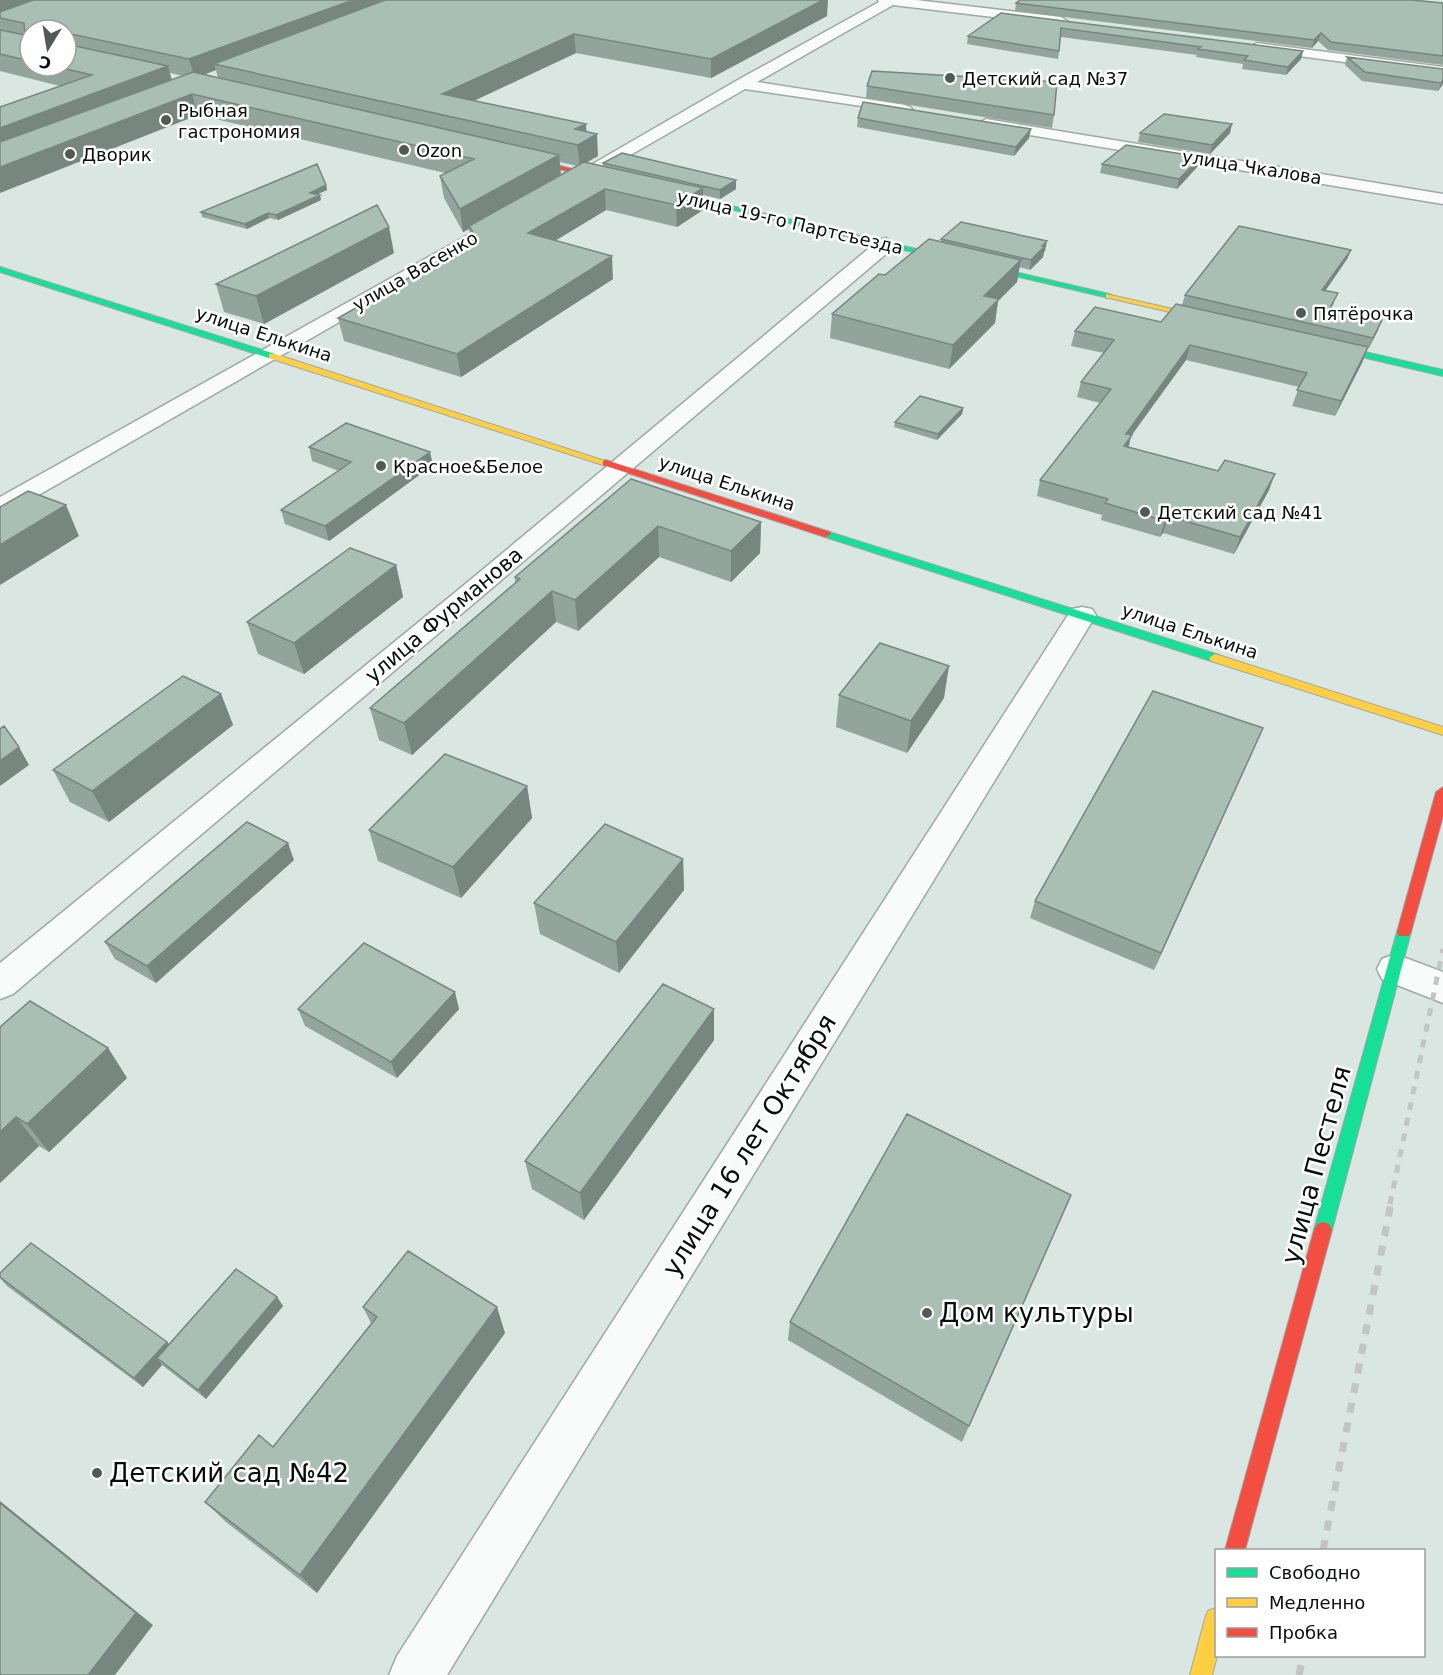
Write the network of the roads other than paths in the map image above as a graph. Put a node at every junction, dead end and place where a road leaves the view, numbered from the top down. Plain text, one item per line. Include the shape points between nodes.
1 (889, 0) edge
2 (1074, 23) edge
3 (1241, 45) edge
4 (1443, 71) edge
5 (741, 84) junction
6 (916, 112) edge
7 (975, 122) edge
8 (502, 154) edge
9 (585, 174) junction
10 (548, 195) edge
11 (1443, 199) edge
12 (528, 207) edge
13 (886, 244) junction
14 (0, 269) edge
15 (1222, 322) edge
16 (1304, 341) edge
17 (269, 355) junction
18 (1443, 373) edge
19 (620, 467) junction
20 (0, 507) edge
21 (1082, 615) junction
22 (1443, 731) edge
23 (1443, 792) edge
24 (1395, 969) junction
25 (0, 984) edge
26 (1443, 988) edge
27 (1236, 1549) edge
28 (1215, 1623) edge
29 (416, 1675) edge
30 (1201, 1675) edge

1 - 2 street
1 - 5 street
3 - 4 street
5 - 6 street
5 - 9 street
7 - 11 street, улица Чкалова
8 - 9 street, улица 19-го Партсъезда
9 - 10 street
9 - 13 street, улица 19-го Партсъезда
12 - 17 street, улица Васенко
13 - 15 street, улица 19-го Партсъезда
13 - 19 street, улица Фурманова
14 - 17 street, улица Елькина
16 - 18 street
17 - 19 street, улица Елькина
17 - 20 street, улица Васенко
19 - 21 street, улица Елькина
19 - 25 street, улица Фурманова
21 - 22 street, улица Елькина
21 - 29 street, улица 16 лет Октября
23 - 24 street, улица Пестеля
24 - 26 street
24 - 27 street, улица Пестеля
28 - 30 street

